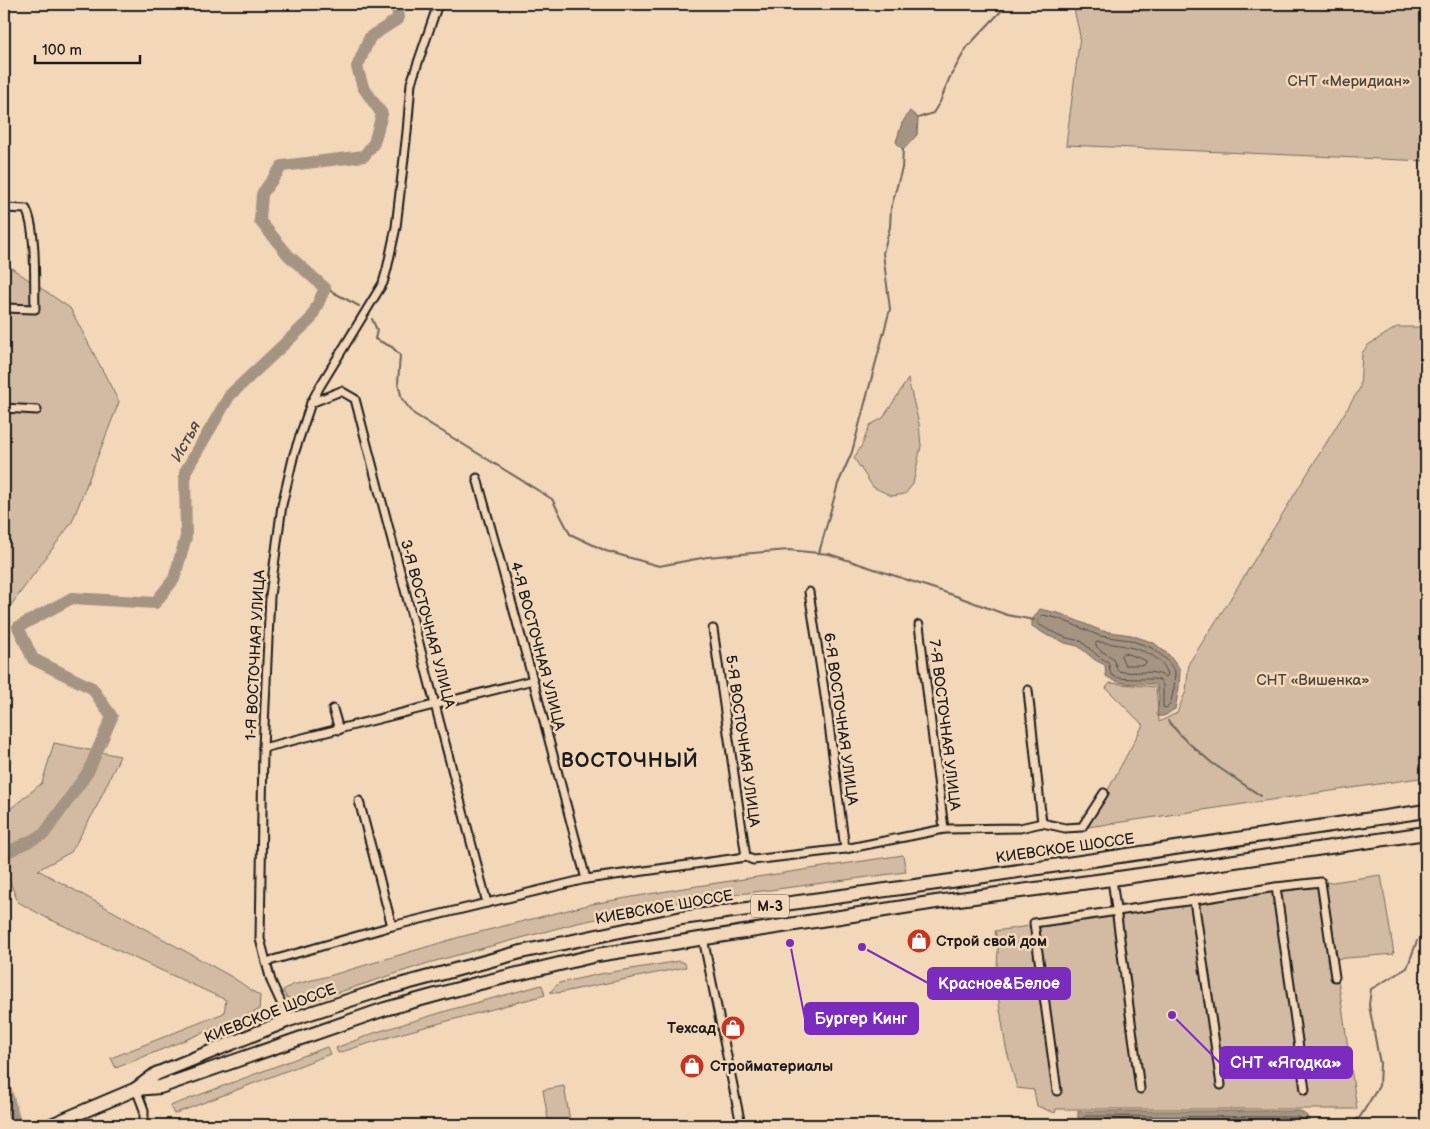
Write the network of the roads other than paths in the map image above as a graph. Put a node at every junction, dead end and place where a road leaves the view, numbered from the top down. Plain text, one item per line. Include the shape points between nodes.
1 (438, 4) edge
2 (4, 208) edge
3 (4, 308) edge
4 (311, 403) junction
5 (4, 408) edge
6 (37, 410) dead end
7 (477, 478) dead end
8 (809, 592) dead end
9 (919, 625) dead end
10 (713, 629) dead end
11 (533, 680) junction
12 (1028, 690) dead end
13 (434, 705) junction
14 (333, 709) dead end
15 (339, 730) junction
16 (263, 748) junction
17 (1104, 793) dead end
18 (359, 801) dead end
19 (1426, 811) edge
20 (1042, 823) junction
21 (944, 829) junction
22 (1426, 833) edge
23 (845, 849) junction
24 (746, 857) junction
25 (586, 879) junction
26 (1112, 879) junction
27 (1276, 887) junction
28 (1194, 900) junction
29 (487, 903) junction
30 (1116, 911) junction
31 (392, 926) junction
32 (703, 938) junction
33 (537, 948) junction
34 (266, 962) junction
35 (543, 967) junction
36 (1335, 977) dead end
37 (290, 1020) junction
38 (1221, 1085) dead end
39 (136, 1089) junction
40 (1140, 1089) dead end
41 (1306, 1090) dead end
42 (1056, 1092) dead end
43 (52, 1125) edge
44 (144, 1125) edge
45 (741, 1125) edge

1 - 4 street, 1-Я ВОСТОЧНАЯ УЛИЦА via 411,83 396,227 388,269 383,283
2 - 3 street via 26,209 29,215 33,237 35,309
4 - 13 street, 3-Я ВОСТОЧНАЯ УЛИЦА via 342,391 355,400
4 - 16 street, 1-Я ВОСТОЧНАЯ УЛИЦА via 282,505 271,587
5 - 6 street
7 - 11 street, 4-Я ВОСТОЧНАЯ УЛИЦА
8 - 23 street, 6-Я ВОСТОЧНАЯ УЛИЦА
9 - 21 street, 7-Я ВОСТОЧНАЯ УЛИЦА
10 - 24 street, 5-Я ВОСТОЧНАЯ УЛИЦА
11 - 13 street
11 - 25 street, 4-Я ВОСТОЧНАЯ УЛИЦА
12 - 20 street
13 - 15 street
13 - 29 street, 3-Я ВОСТОЧНАЯ УЛИЦА
14 - 15 street
15 - 16 street
16 - 34 street, 1-Я ВОСТОЧНАЯ УЛИЦА via 260,938
17 - 20 street via 1082,828
18 - 31 street
19 - 33 highway, КИЕВСКОЕ ШОССЕ / М-3 via 682,918
20 - 21 street via 1020,828
21 - 23 street
22 - 26 highway, КИЕВСКОЕ ШОССЕ / М-3
23 - 24 street via 752,860
24 - 25 street
25 - 29 street
26 - 30 street
26 - 32 highway, КИЕВСКОЕ ШОССЕ / М-3
27 - 28 street
27 - 36 street via 1321,882
27 - 41 street
28 - 30 street
28 - 38 street
29 - 31 street
30 - 40 street
30 - 42 street via 1034,923
31 - 34 street
32 - 35 highway, КИЕВСКОЕ ШОССЕ / М-3
32 - 45 street
33 - 35 highway via 529,956 534,965
33 - 37 highway, КИЕВСКОЕ ШОССЕ / М-3 via 381,990
34 - 37 street, 1-Я ВОСТОЧНАЯ УЛИЦА via 271,981
35 - 39 highway, КИЕВСКОЕ ШОССЕ / М-3 via 385,1008 160,1087
37 - 39 highway, КИЕВСКОЕ ШОССЕ / М-3 via 156,1074
39 - 43 highway, КИЕВСКОЕ ШОССЕ / М-3
39 - 44 street via 144,1110

